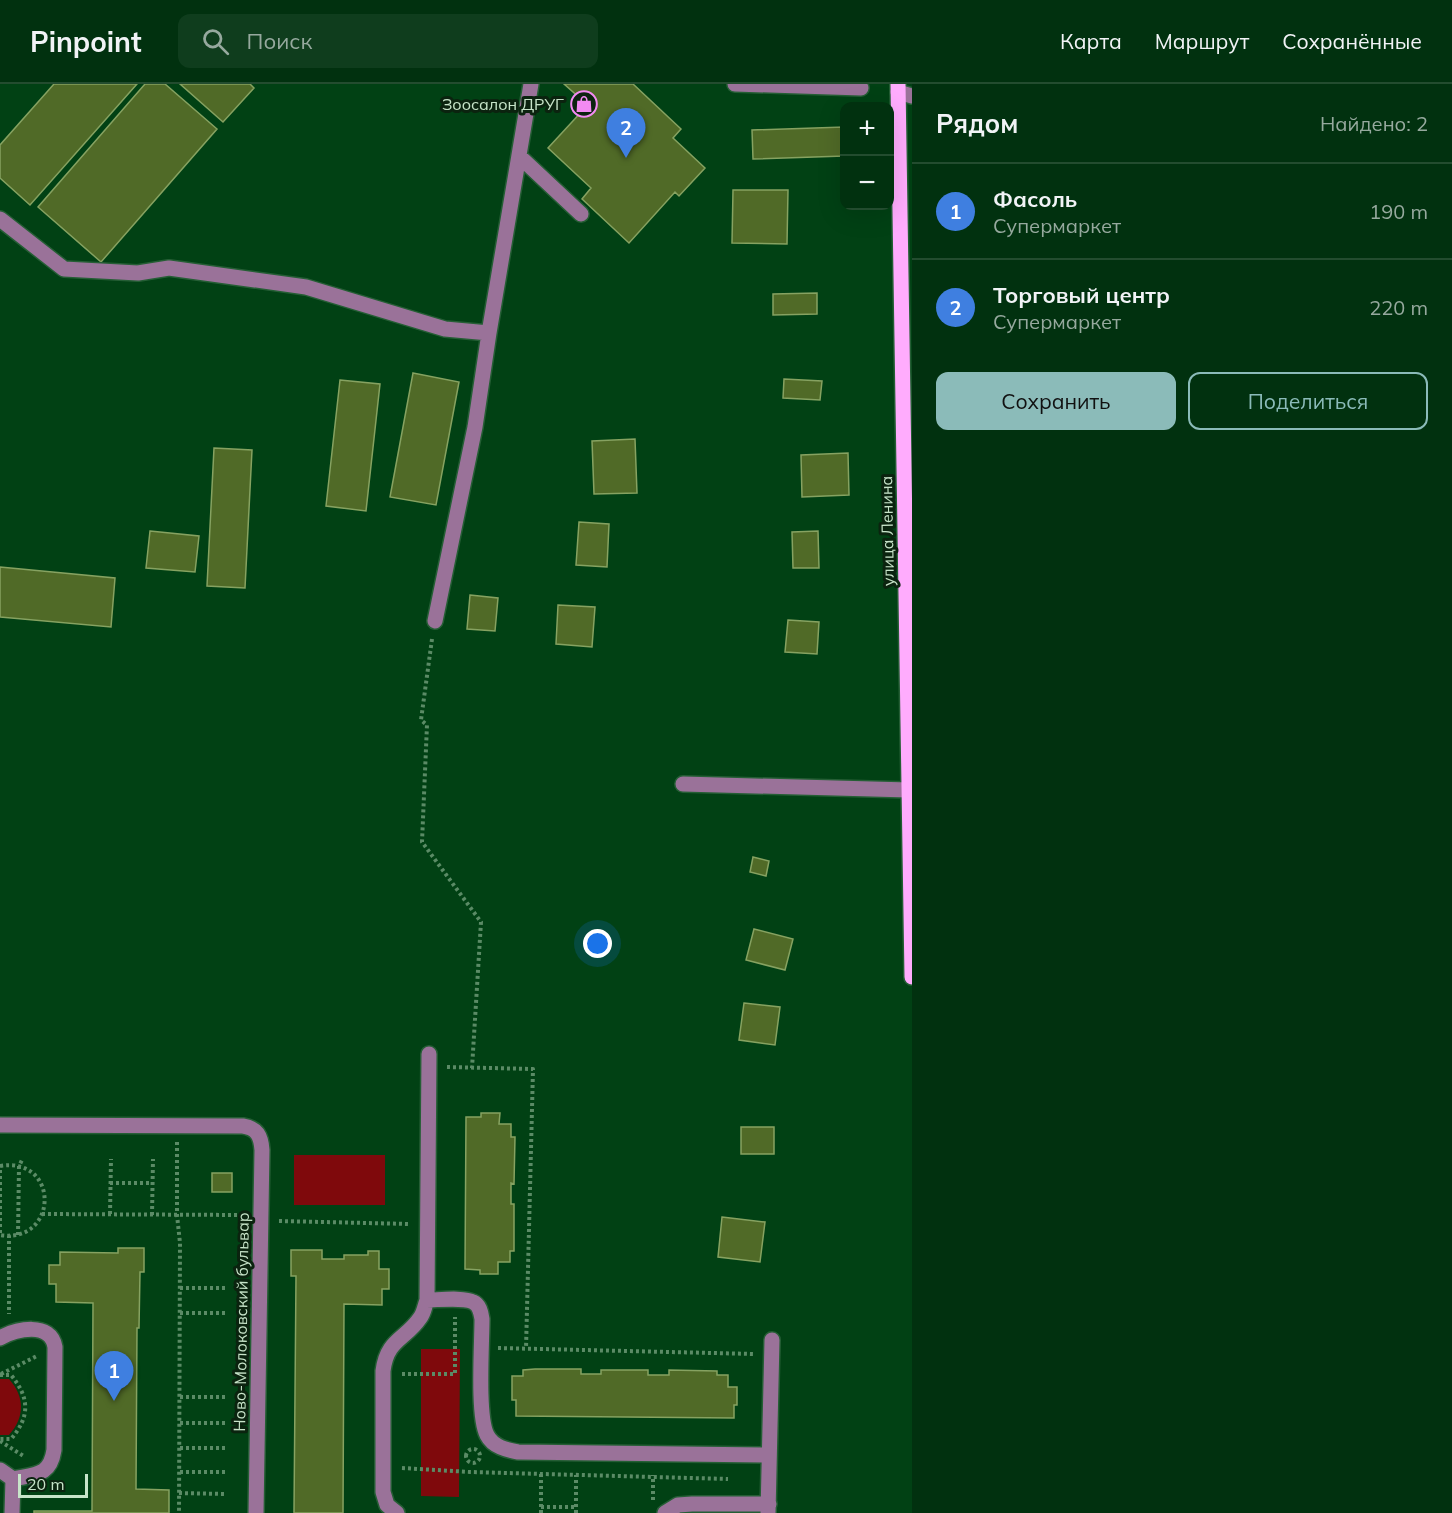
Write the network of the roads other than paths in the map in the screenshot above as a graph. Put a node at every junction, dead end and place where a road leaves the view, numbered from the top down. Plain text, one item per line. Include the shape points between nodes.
1 (531, 84) edge
2 (735, 84) edge
3 (783, 85) edge
4 (861, 88) dead end
5 (903, 91) edge
6 (519, 156) junction
7 (581, 214) dead end
8 (0, 219) edge
9 (489, 333) junction
10 (435, 621) road end
11 (683, 784) dead end
12 (909, 790) junction
13 (912, 977) edge
14 (429, 1061) road end
15 (0, 1125) edge
16 (427, 1300) junction
17 (4, 1335) edge
18 (772, 1347) road end
19 (769, 1455) junction
20 (6, 1474) edge
21 (769, 1509) edge
22 (12, 1513) edge
23 (256, 1513) edge
24 (397, 1513) edge
25 (665, 1513) edge

1 - 6 street
2 - 3 street
3 - 4 street
5 - 12 main road, улица Ленина
6 - 7 street
6 - 9 street
8 - 9 street via 64,268 138,273 169,268 306,287 445,329
9 - 10 street via 475,427
11 - 12 street
12 - 13 main road, улица Ленина
14 - 16 street
15 - 23 street, Ново-Молоковский бульвар via 243,1126 257,1132 262,1150
16 - 19 street via 474,1302 480,1309 482,1417 487,1437 502,1450
16 - 24 street via 421,1317 389,1349 385,1359 383,1492 387,1505
17 - 20 street via 39,1330 53,1338 55,1347 52,1464 38,1474
18 - 19 street
19 - 21 street
20 - 22 street
21 - 25 street via 728,1504 678,1505

